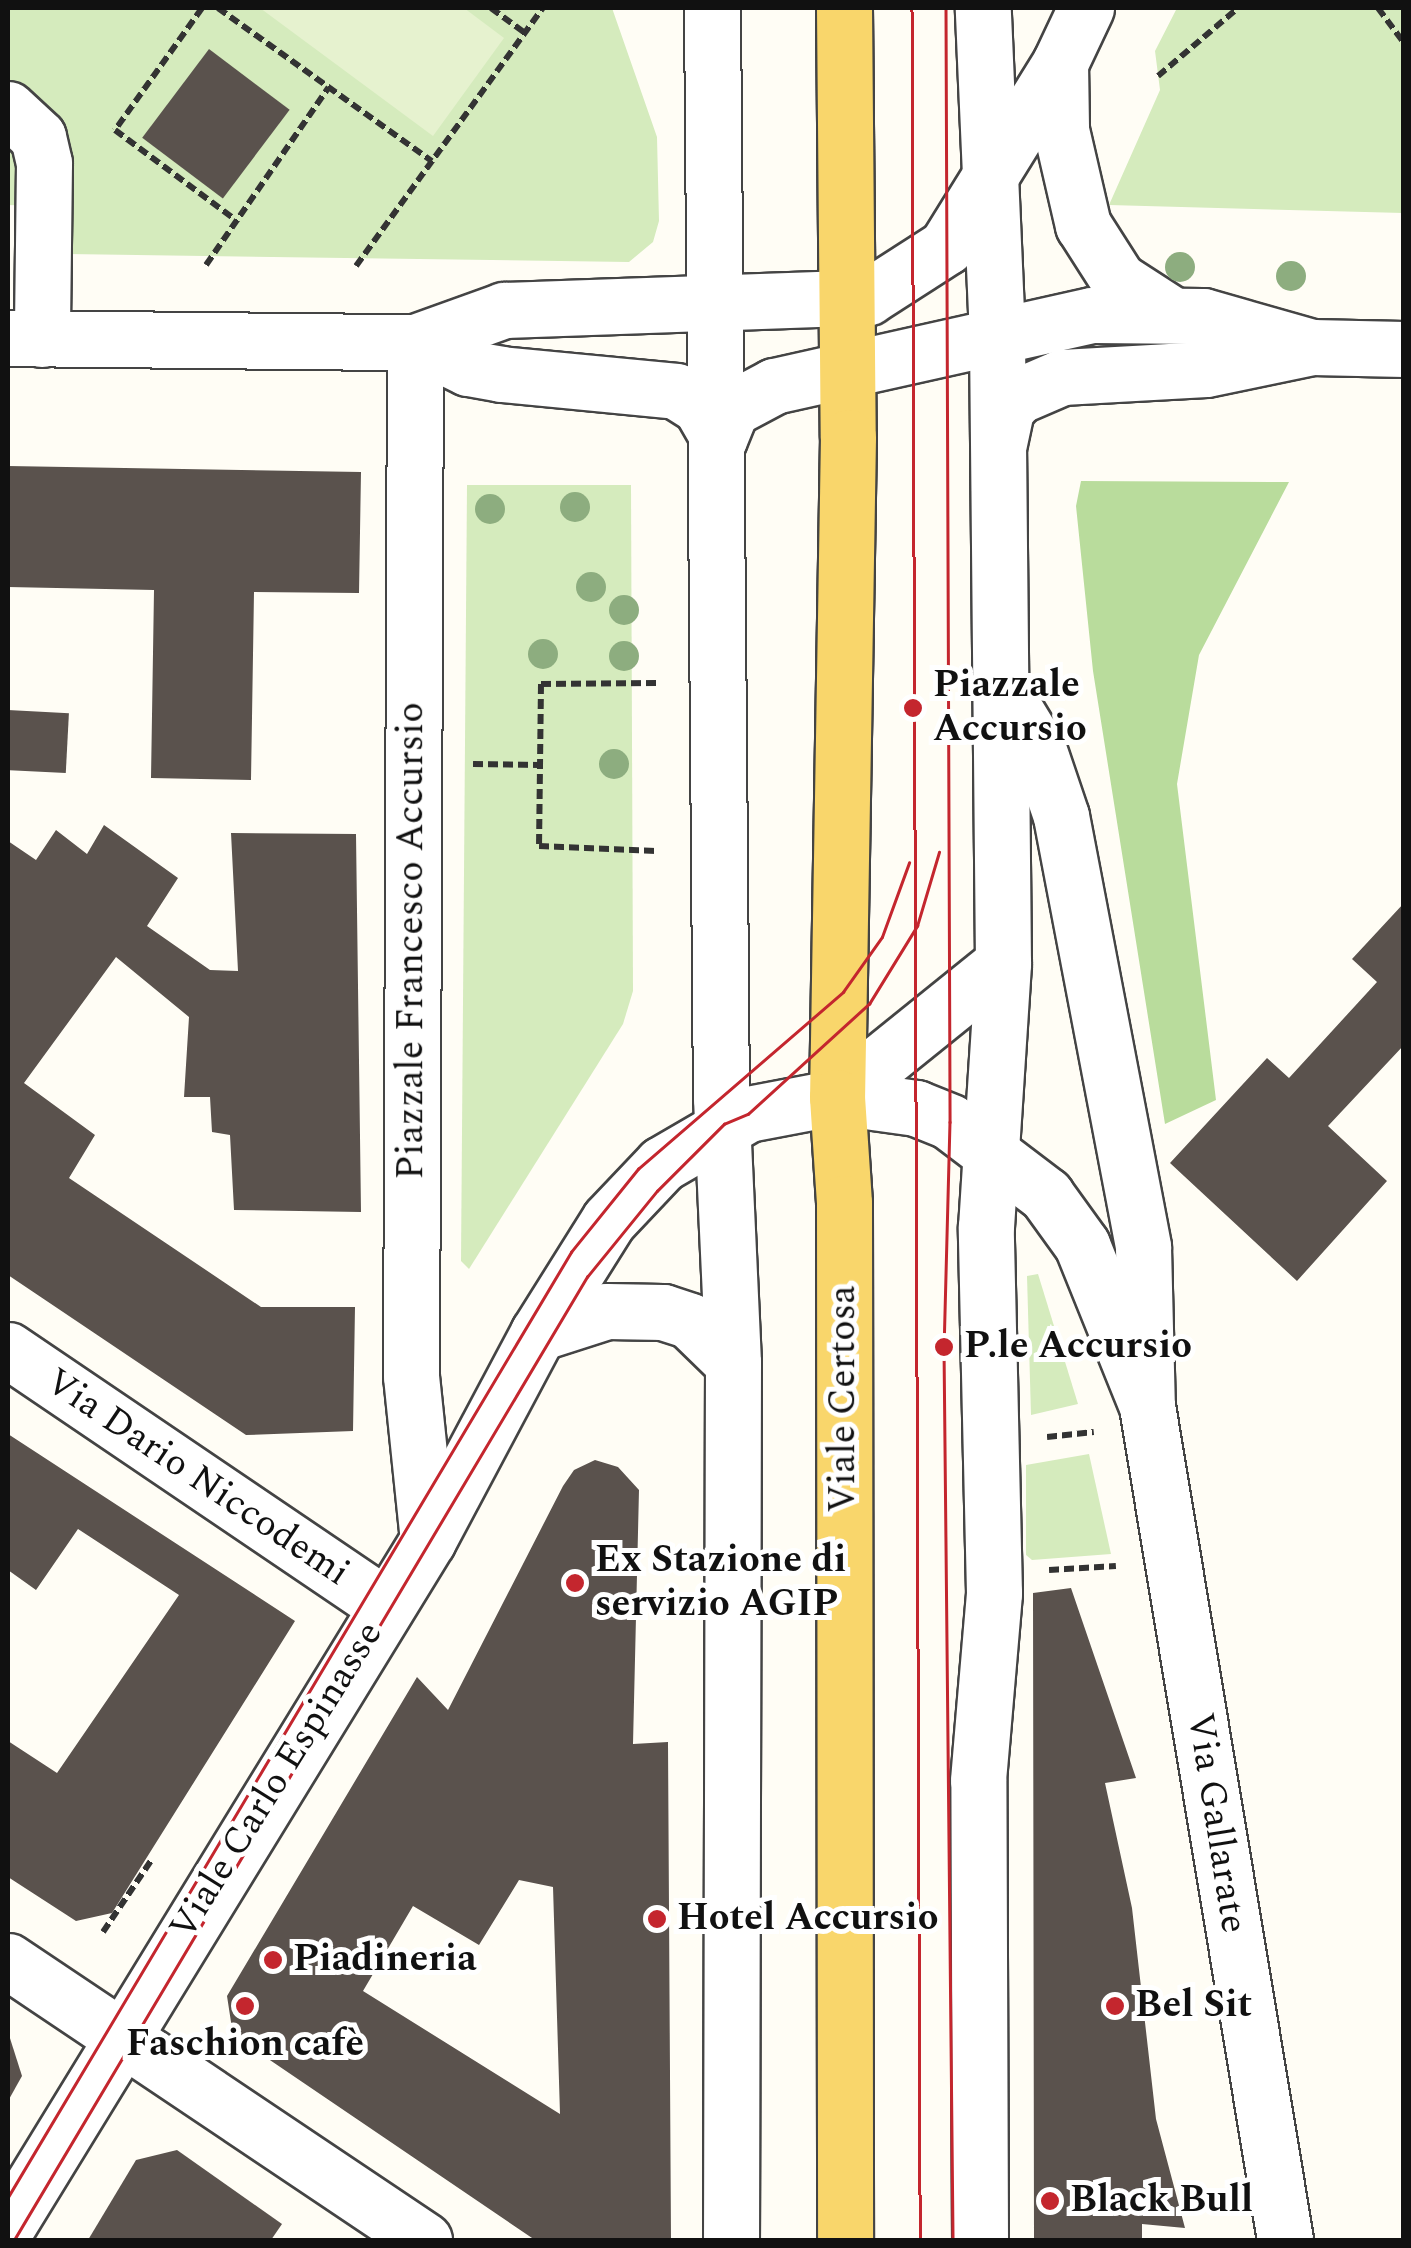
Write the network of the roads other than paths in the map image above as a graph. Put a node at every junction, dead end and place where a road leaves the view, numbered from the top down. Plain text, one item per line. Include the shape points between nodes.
1 (679, 8) edge
2 (712, 8) edge
3 (844, 8) edge
4 (982, 8) edge
5 (1086, 8) edge
6 (1060, 64) junction
7 (710, 88) junction
8 (8, 109) edge
9 (993, 164) junction
10 (847, 298) junction
11 (717, 306) junction
12 (1171, 314) junction
13 (997, 334) junction
14 (25, 339) edge
15 (415, 342) junction
16 (1312, 347) junction
17 (1404, 349) edge
18 (847, 374) junction
19 (719, 439) junction
20 (999, 443) junction
21 (1002, 689) junction
22 (1003, 963) junction
23 (837, 1097) junction
24 (724, 1124) junction
25 (993, 1152) junction
26 (538, 1333) junction
27 (8, 1350) edge
28 (732, 1363) junction
29 (1147, 1406) junction
30 (428, 1540) junction
31 (386, 1606) junction
32 (8, 1960) edge
33 (120, 2036) junction
34 (8, 2225) edge
35 (424, 2240) edge
36 (731, 2240) edge
37 (845, 2240) edge
38 (980, 2240) edge
39 (1285, 2240) edge

1 - 7 street
2 - 7 street
3 - 10 main road
4 - 9 street
5 - 6 street
6 - 9 street
6 - 12 street via 1061,130 1083,226 1118,280
7 - 11 street
8 - 14 street via 38,137 44,163
9 - 10 street via 946,247 883,291
9 - 13 street
10 - 11 street
10 - 18 main road
11 - 15 street via 504,310
11 - 19 street
12 - 13 street via 1092,315
12 - 16 street via 1203,316
13 - 18 street
13 - 20 street
14 - 15 street
15 - 19 street via 468,368 676,391 700,406
15 - 30 street, Piazzale Francesco Accursio via 410,1376
16 - 17 street
16 - 20 street via 1206,369 1052,380 1006,409
18 - 19 street via 756,393 731,409
18 - 23 main road via 844,992
19 - 24 street
20 - 21 street
21 - 22 street
21 - 29 street via 1038,748 1062,816 1143,1247
22 - 23 street
22 - 25 street
23 - 24 street
23 - 25 street via 916,1108
23 - 37 main road, Viale Certosa via 844,1203
24 - 26 street, Viale Carlo Espinasse via 662,1164 609,1220
24 - 28 street
25 - 29 street via 1046,1195 1082,1245
25 - 38 street via 986,1226 994,1593 978,1780
26 - 28 street via 607,1312 664,1312 690,1322
26 - 30 street, Viale Carlo Espinasse
27 - 31 street, Via Dario Niccodemi
28 - 36 street
29 - 39 street, Via Gallarate
30 - 31 street, Viale Carlo Espinasse
31 - 33 street, Viale Carlo Espinasse
32 - 33 street
33 - 34 street, Viale Carlo Espinasse
33 - 35 street

